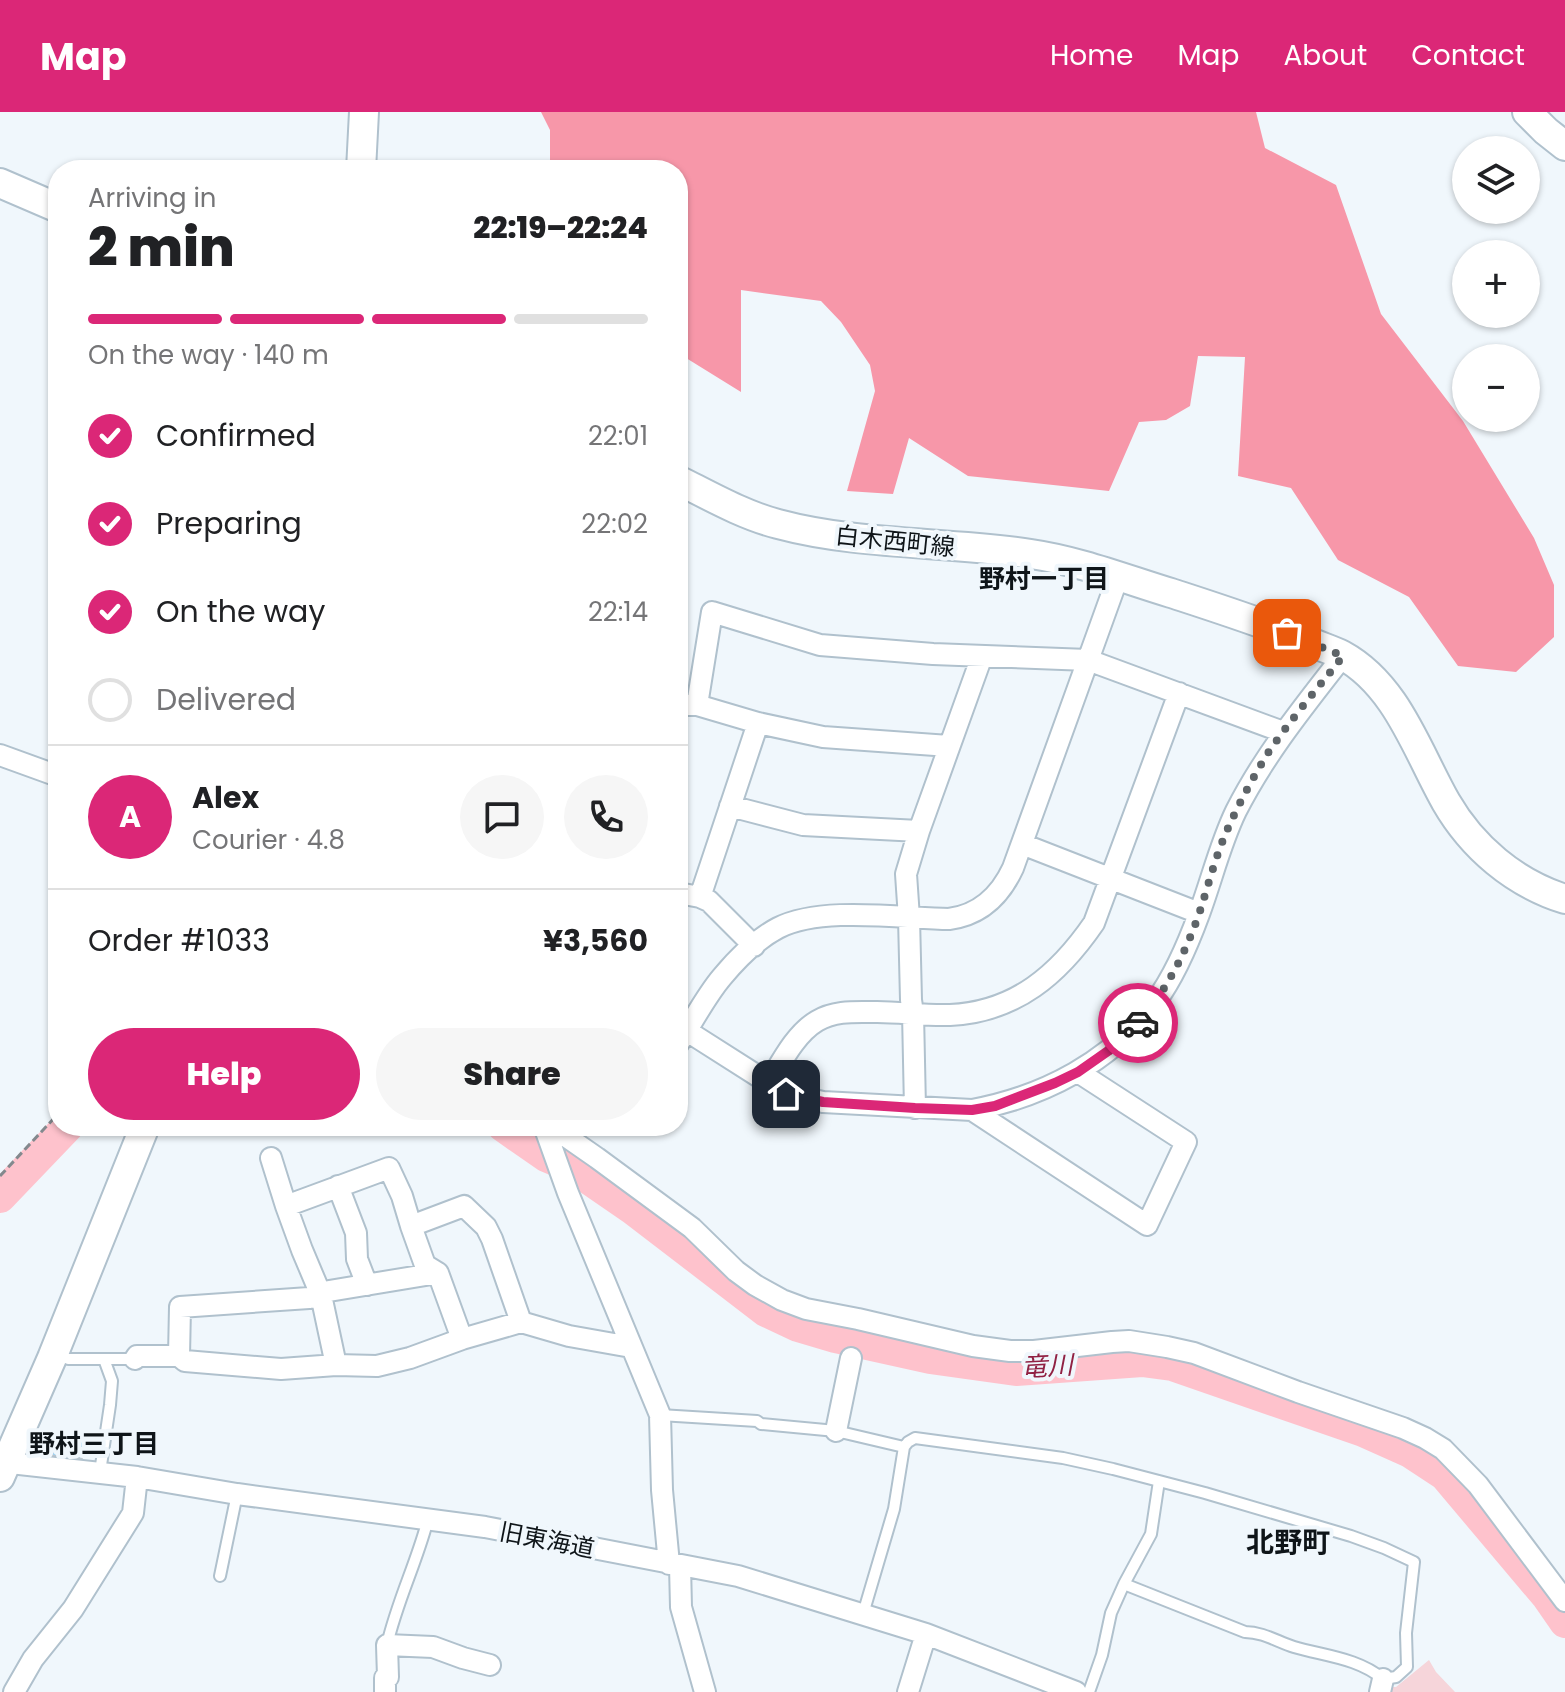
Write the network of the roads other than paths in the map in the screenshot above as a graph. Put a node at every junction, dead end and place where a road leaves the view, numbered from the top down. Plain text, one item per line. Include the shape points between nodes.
1 (364, 112) edge
2 (1527, 112) edge
3 (1565, 146) edge
4 (362, 160) edge
5 (0, 183) edge
6 (48, 204) edge
7 (688, 485) edge
8 (1118, 577) junction
9 (982, 656) junction
10 (1343, 656) junction
11 (1088, 660) junction
12 (1179, 693) junction
13 (688, 705) edge
14 (758, 723) junction
15 (1283, 732) junction
16 (949, 746) junction
17 (0, 755) edge
18 (48, 772) edge
19 (730, 806) junction
20 (919, 831) junction
21 (1022, 844) junction
22 (1111, 880) junction
23 (688, 895) edge
24 (700, 897) junction
25 (1565, 899) edge
26 (1199, 913) junction
27 (909, 918) junction
28 (754, 946) junction
29 (913, 1013) junction
30 (688, 1028) edge
31 (688, 1041) edge
32 (1078, 1072) junction
33 (768, 1084) junction
34 (915, 1108) junction
35 (972, 1110) junction
36 (141, 1136) edge
37 (550, 1136) edge
38 (560, 1136) edge
39 (271, 1158) dead end
40 (338, 1186) junction
41 (286, 1206) junction
42 (411, 1226) junction
43 (438, 1273) junction
44 (367, 1285) junction
45 (321, 1295) junction
46 (521, 1322) junction
47 (462, 1339) junction
48 (631, 1347) junction
49 (179, 1356) junction
50 (851, 1358) dead end
51 (68, 1359) dead end
52 (104, 1359) junction
53 (135, 1359) joint
54 (336, 1365) junction
55 (660, 1415) junction
56 (836, 1431) junction
57 (904, 1447) junction
58 (2, 1467) edge
59 (100, 1472) junction
60 (137, 1477) junction
61 (1159, 1481) junction
62 (237, 1494) junction
63 (428, 1519) junction
64 (674, 1565) junction
65 (220, 1576) dead end
66 (1124, 1584) junction
67 (1565, 1601) edge
68 (863, 1614) junction
69 (926, 1634) junction
70 (387, 1645) junction
71 (490, 1665) dead end
72 (1381, 1686) edge
73 (14, 1692) edge
74 (385, 1692) edge
75 (705, 1692) edge
76 (908, 1692) edge
77 (1076, 1692) edge
78 (1089, 1692) edge

1 - 4 main road
2 - 3 main road
5 - 6 main road
7 - 8 main road, 白木西町線 via 776,524 831,535 1031,554
8 - 10 main road, 白木西町線
8 - 11 street
9 - 11 street
9 - 13 street via 820,645 712,612
9 - 16 street
10 - 15 street
10 - 25 main road, 白木西町線 via 1383,690 1446,801 1480,848 1510,872
11 - 12 street
11 - 21 street
12 - 15 street
12 - 22 street
13 - 14 street
14 - 16 street via 823,737
14 - 19 street
15 - 26 street via 1230,824
16 - 20 street
17 - 18 street
19 - 20 street via 803,825
19 - 24 street
20 - 27 street via 906,874
21 - 22 street
21 - 27 street via 1003,888 978,911 949,919
22 - 26 street
22 - 29 street via 1079,946 1025,994 972,1013
23 - 24 street
24 - 28 street
26 - 32 street via 1156,1002 1124,1037
27 - 28 street via 815,917 779,928
27 - 29 street
28 - 30 street via 719,979
29 - 33 street via 845,1012 817,1021 794,1044
29 - 34 street
31 - 33 street
32 - 35 street via 1018,1098
32 - 35 street via 1186,1142 1147,1225
33 - 34 street via 823,1102
34 - 35 street
36 - 58 main road
37 - 48 street
38 - 67 street via 692,1228 755,1285 806,1309 1010,1351 1112,1342 1167,1347 1425,1438 1478,1485
39 - 41 street
40 - 41 street
40 - 42 street via 389,1168
40 - 44 street via 356,1233 357,1259
41 - 45 street
42 - 43 street via 425,1265
42 - 46 street via 464,1206 492,1239
43 - 44 street
43 - 47 street
44 - 45 street
45 - 49 street via 180,1307
45 - 54 street
46 - 47 street
46 - 48 street
47 - 54 street via 377,1366
48 - 55 street
49 - 53 street
49 - 54 street via 185,1361 281,1369
50 - 56 street
51 - 52 lane
52 - 53 lane
52 - 59 lane via 112,1381
55 - 56 lane
55 - 64 street via 662,1490
56 - 57 lane
57 - 61 lane via 915,1438 975,1446 1063,1458
57 - 68 lane via 894,1509
58 - 59 street, 旧東海道
59 - 60 street, 旧東海道
60 - 62 street, 旧東海道
60 - 73 street via 133,1513
61 - 66 lane via 1151,1534
61 - 72 lane via 1351,1536 1414,1562 1407,1667
62 - 63 street, 旧東海道
62 - 65 lane
63 - 64 street, 旧東海道
63 - 70 lane
64 - 68 street, 旧東海道 via 738,1576
64 - 75 street
66 - 72 lane via 1245,1632 1371,1669
66 - 78 lane
68 - 69 street, 旧東海道
69 - 76 street
69 - 77 street, 旧東海道
70 - 71 street via 433,1647
70 - 74 street

